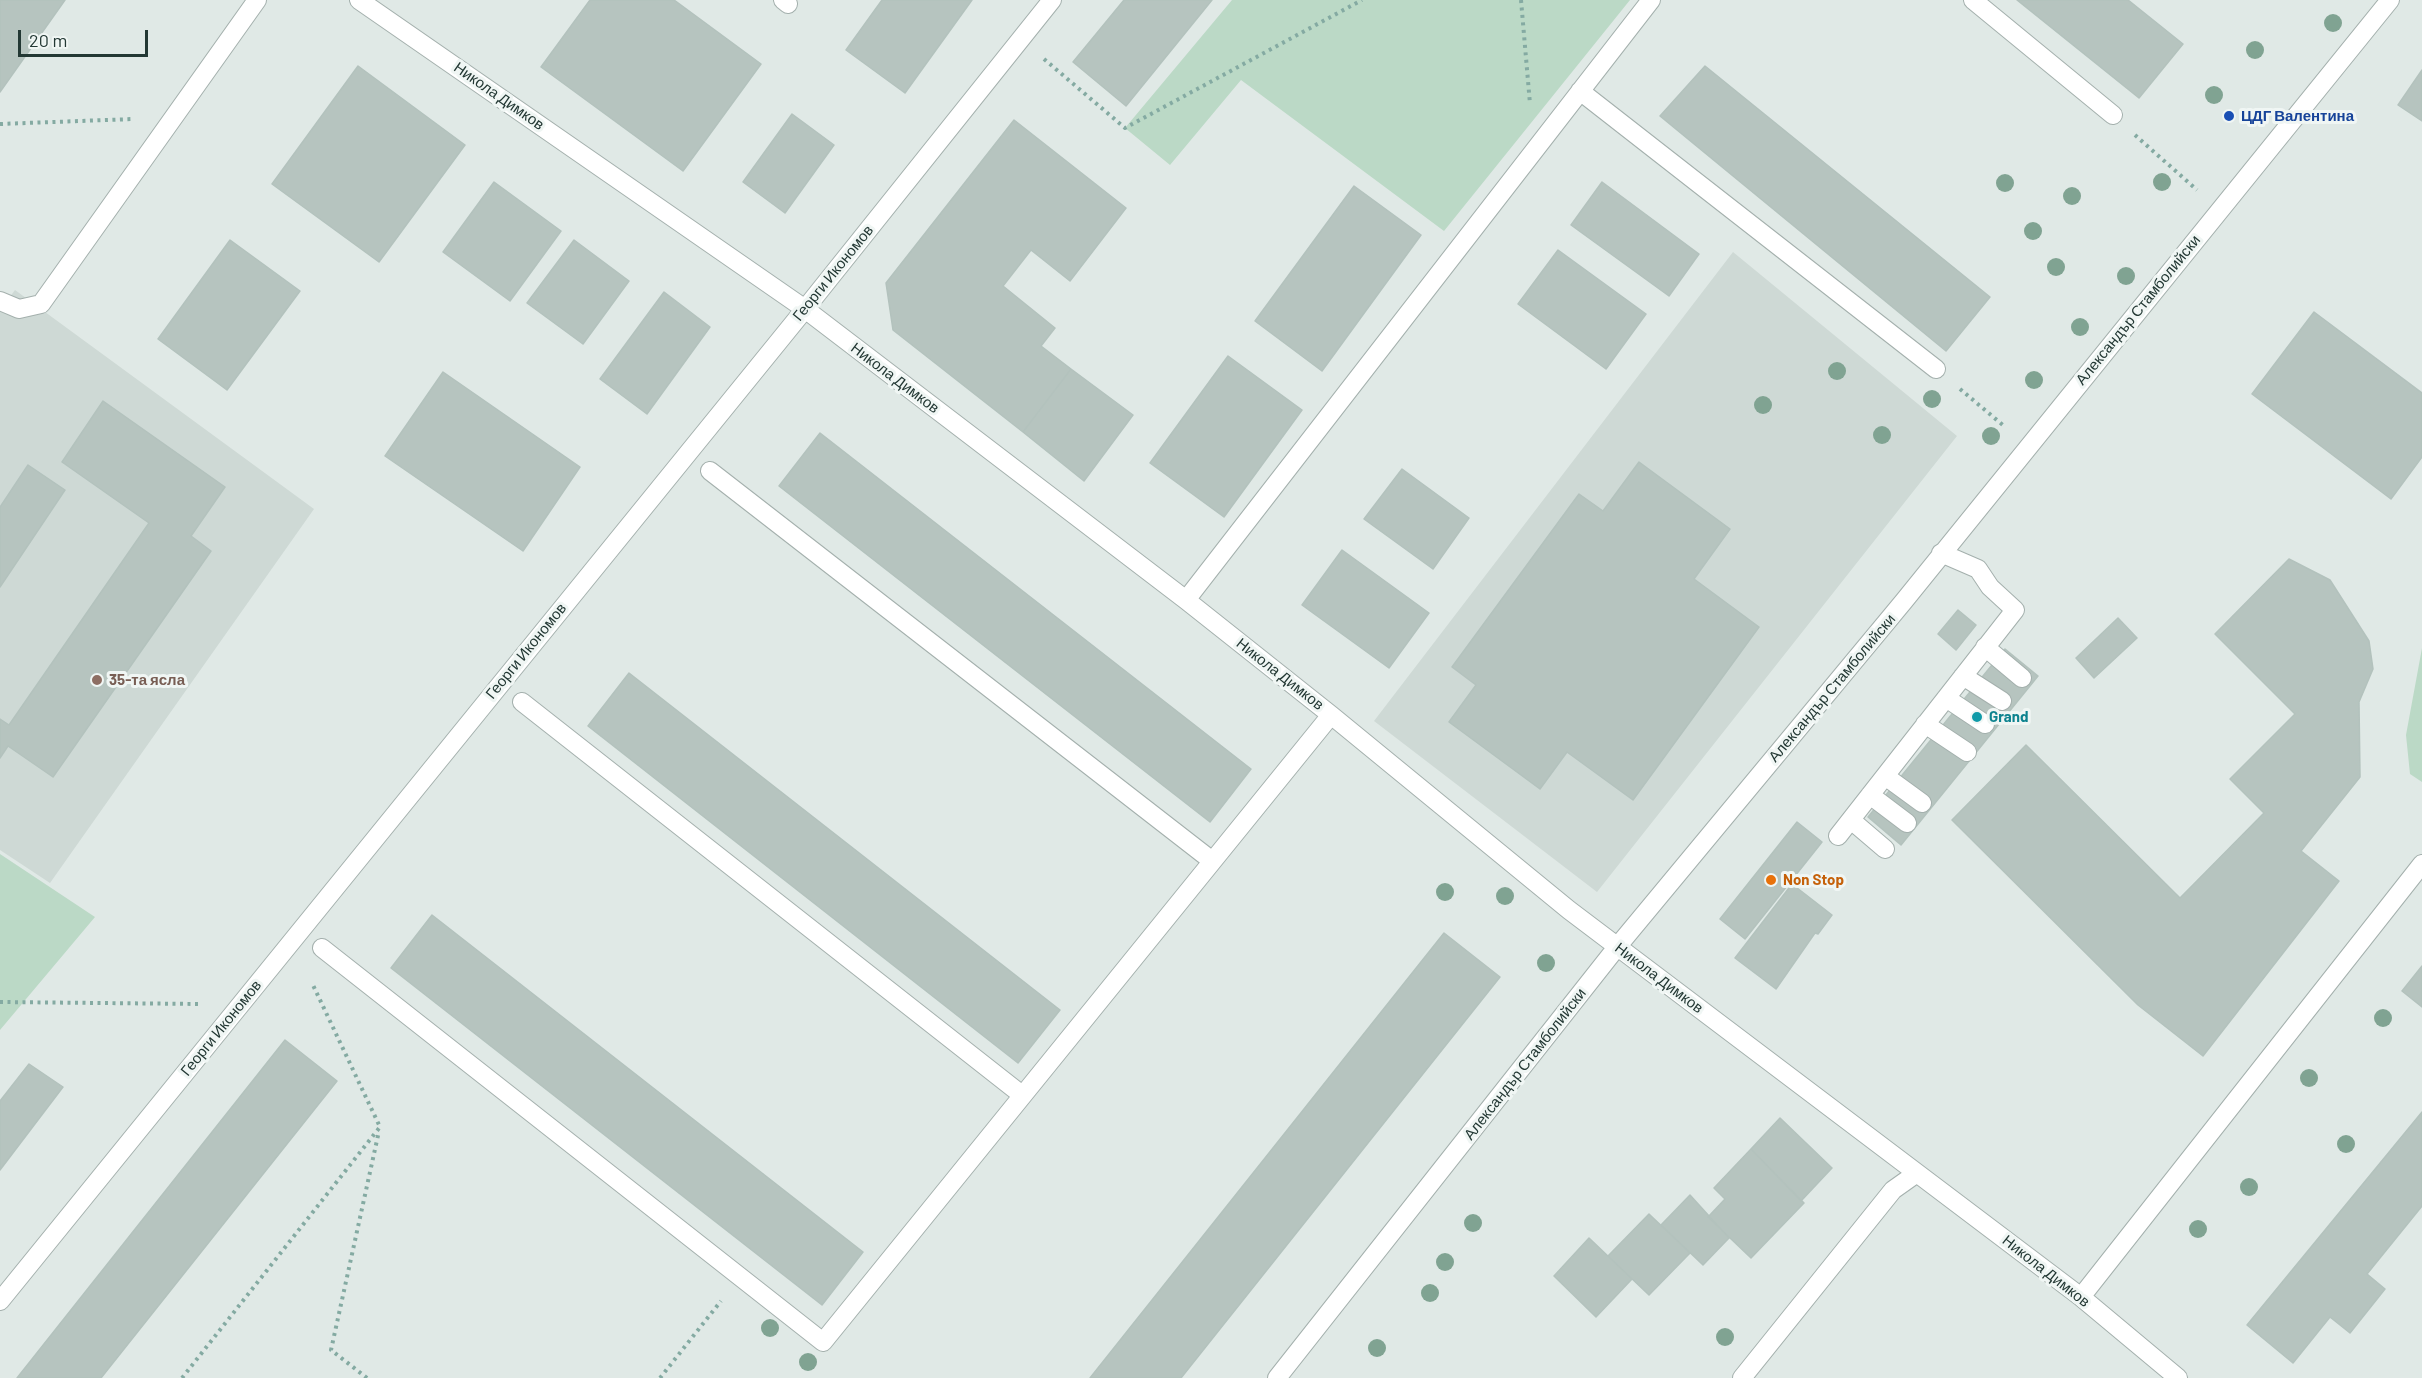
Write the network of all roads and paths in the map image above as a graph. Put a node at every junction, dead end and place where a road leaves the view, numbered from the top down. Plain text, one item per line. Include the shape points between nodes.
1 (257, 0) edge
2 (359, 0) edge
3 (1052, 0) edge
4 (1362, 0) edge
5 (1521, 0) edge
6 (1651, 0) edge
7 (1973, 0) edge
8 (2390, 0) edge
9 (1020, 39) junction
10 (1580, 91) junction
11 (2112, 115) joint
12 (173, 117) junction
13 (0, 124) edge
14 (1534, 150) junction
15 (2219, 211) junction
16 (0, 301) edge
17 (805, 309) junction
18 (1936, 369) joint
19 (2027, 446) junction
20 (710, 471) dead end
21 (1941, 553) junction
22 (1186, 600) junction
23 (1984, 647) junction
24 (1963, 676) junction
25 (2022, 678) dead end
26 (1946, 698) junction
27 (2002, 701) dead end
28 (522, 702) dead end
29 (1331, 715) junction
30 (1925, 724) junction
31 (1985, 724) dead end
32 (1967, 752) dead end
33 (1885, 776) junction
34 (1870, 795) junction
35 (1922, 803) dead end
36 (1851, 820) junction
37 (1907, 823) dead end
38 (1838, 836) dead end
39 (1885, 849) dead end
40 (1211, 860) junction
41 (2422, 864) edge
42 (1617, 947) junction
43 (322, 948) dead end
44 (311, 980) dead end
45 (0, 1002) edge
46 (241, 1004) junction
47 (1022, 1095) junction
48 (380, 1127) junction
49 (1917, 1173) junction
50 (741, 1277) junction
51 (2081, 1297) junction
52 (0, 1301) edge
53 (182, 1378) edge
54 (367, 1378) edge
55 (660, 1378) edge
56 (1277, 1378) edge
57 (1742, 1378) edge
58 (2178, 1378) edge

1 - 12 street
2 - 17 street, Никола Димков
3 - 9 street, Георги Икономов
4 - 9 path via 1125,128
5 - 14 path
6 - 10 street
7 - 11 street
8 - 15 street, Александър Стамболийски
9 - 17 street, Георги Икономов
10 - 14 street
10 - 18 street
11 - 15 path
12 - 13 path
12 - 16 street via 41,304 19,309
14 - 22 street
15 - 19 street, Александър Стамболийски
17 - 22 street, Никола Димков
17 - 46 street, Георги Икономов
18 - 19 path
19 - 21 street, Александър Стамболийски
20 - 40 street
21 - 23 street via 1978,569 1990,587 2015,610
21 - 42 street, Александър Стамболийски
22 - 29 street, Никола Димков
23 - 24 street
23 - 25 street
24 - 26 street
24 - 27 street
26 - 30 street
26 - 31 street
28 - 47 street
29 - 40 street
29 - 42 street, Никола Димков
30 - 32 street
30 - 33 street
33 - 34 street
33 - 35 street
34 - 36 street
34 - 37 street
36 - 38 street
36 - 39 street
40 - 47 street
41 - 51 street
42 - 49 street, Никола Димков
42 - 56 street, Александър Стамболийски
43 - 50 street
44 - 48 path
45 - 46 path
46 - 52 street, Георги Икономов
47 - 50 street via 824,1342
48 - 53 path
48 - 54 path via 331,1350
49 - 51 street, Никола Димков
49 - 57 street via 1893,1190
50 - 55 path
51 - 58 street, Никола Димков

